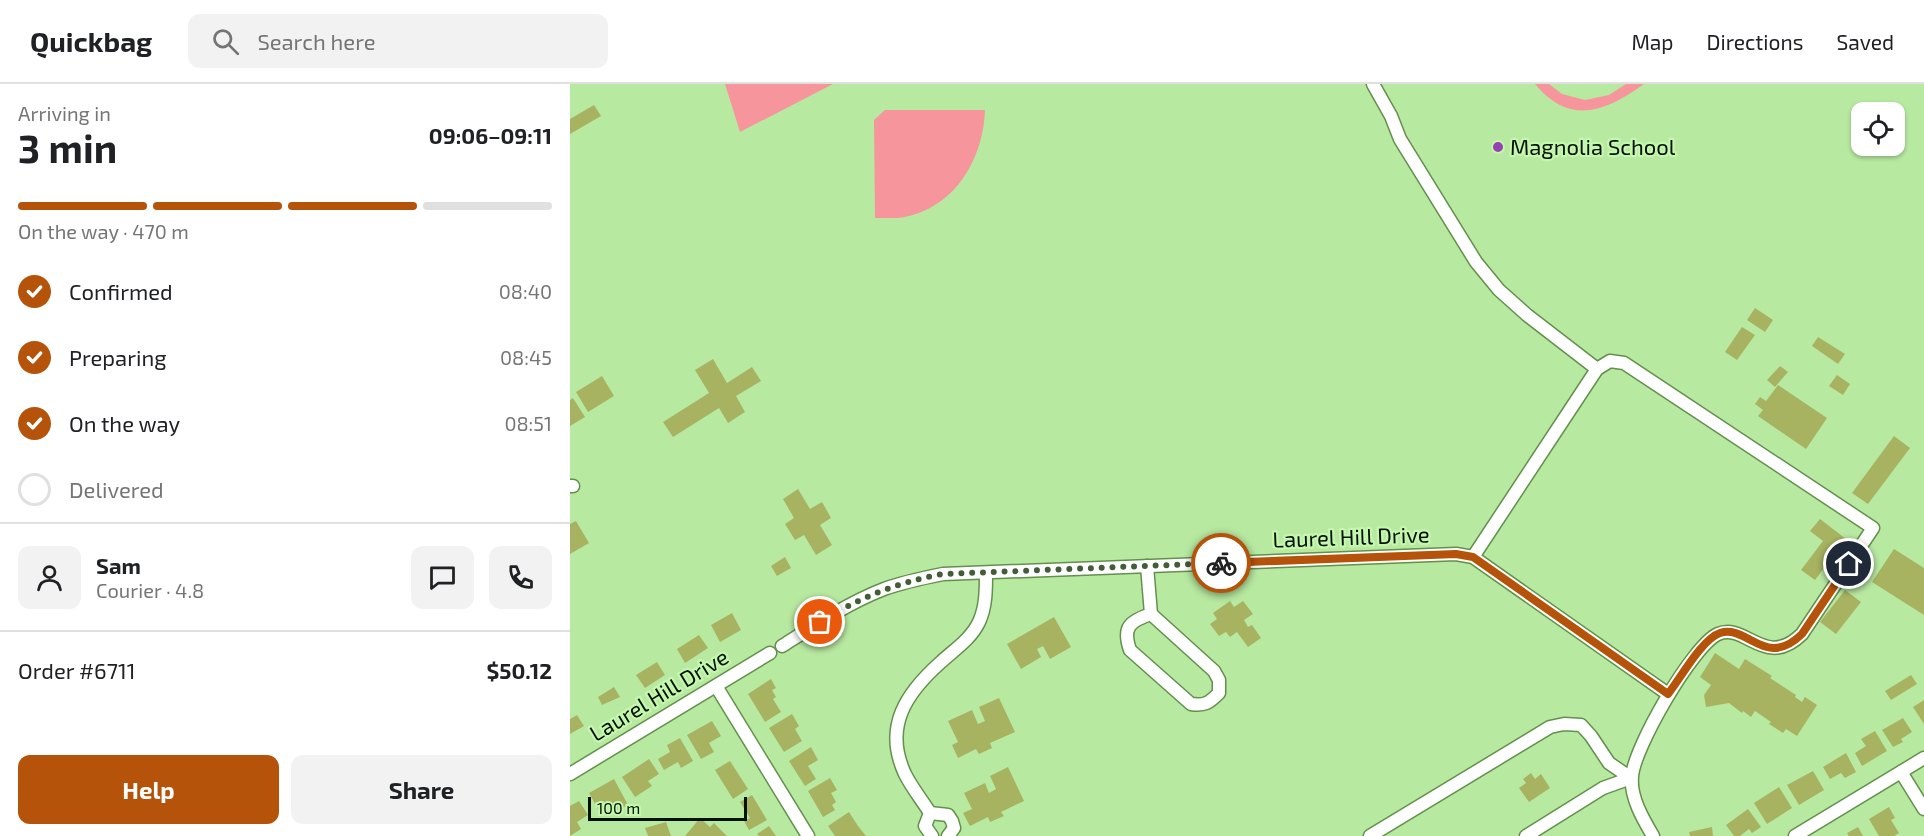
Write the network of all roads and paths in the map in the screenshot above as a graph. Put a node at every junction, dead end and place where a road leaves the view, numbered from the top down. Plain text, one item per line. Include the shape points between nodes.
1 (1373, 84) edge
2 (1597, 369) junction
3 (1473, 557) junction
4 (1147, 566) junction
5 (986, 573) junction
6 (1151, 614) junction
7 (782, 645) dead end
8 (770, 653) dead end
9 (716, 686) junction
10 (1668, 694) junction
11 (1924, 758) edge
12 (1901, 772) junction
13 (570, 774) edge
14 (1631, 778) junction
15 (1924, 809) edge
16 (930, 813) junction
17 (808, 836) edge
18 (932, 836) edge
19 (948, 836) edge
20 (1370, 836) edge
21 (1526, 836) edge
22 (1653, 836) edge
23 (1795, 836) edge

1 - 2 street via 1400,140 1476,262 1527,315
2 - 3 street
2 - 10 street via 1610,361 1624,363 1873,528 1793,643 1780,648 1760,646 1734,632 1720,633 1708,640
3 - 4 street, Laurel Hill Drive via 1456,554
3 - 10 street
4 - 5 street, Laurel Hill Drive
4 - 6 street
5 - 7 street, Laurel Hill Drive via 943,574 883,590
5 - 16 street via 986,599 979,622 970,637 926,675 907,699 897,722 896,741 905,773
6 - 6 street via 1135,619 1127,630 1130,650 1191,704 1203,706 1210,702 1219,693 1214,671
8 - 9 street, Laurel Hill Drive
9 - 13 street, Laurel Hill Drive
9 - 17 street
10 - 14 street via 1634,760
11 - 12 street
12 - 15 street
12 - 23 street
14 - 20 street via 1609,763 1581,725 1550,727
14 - 21 street via 1603,788
14 - 22 street via 1635,800
16 - 18 street via 925,826
16 - 19 street via 948,815 954,828

